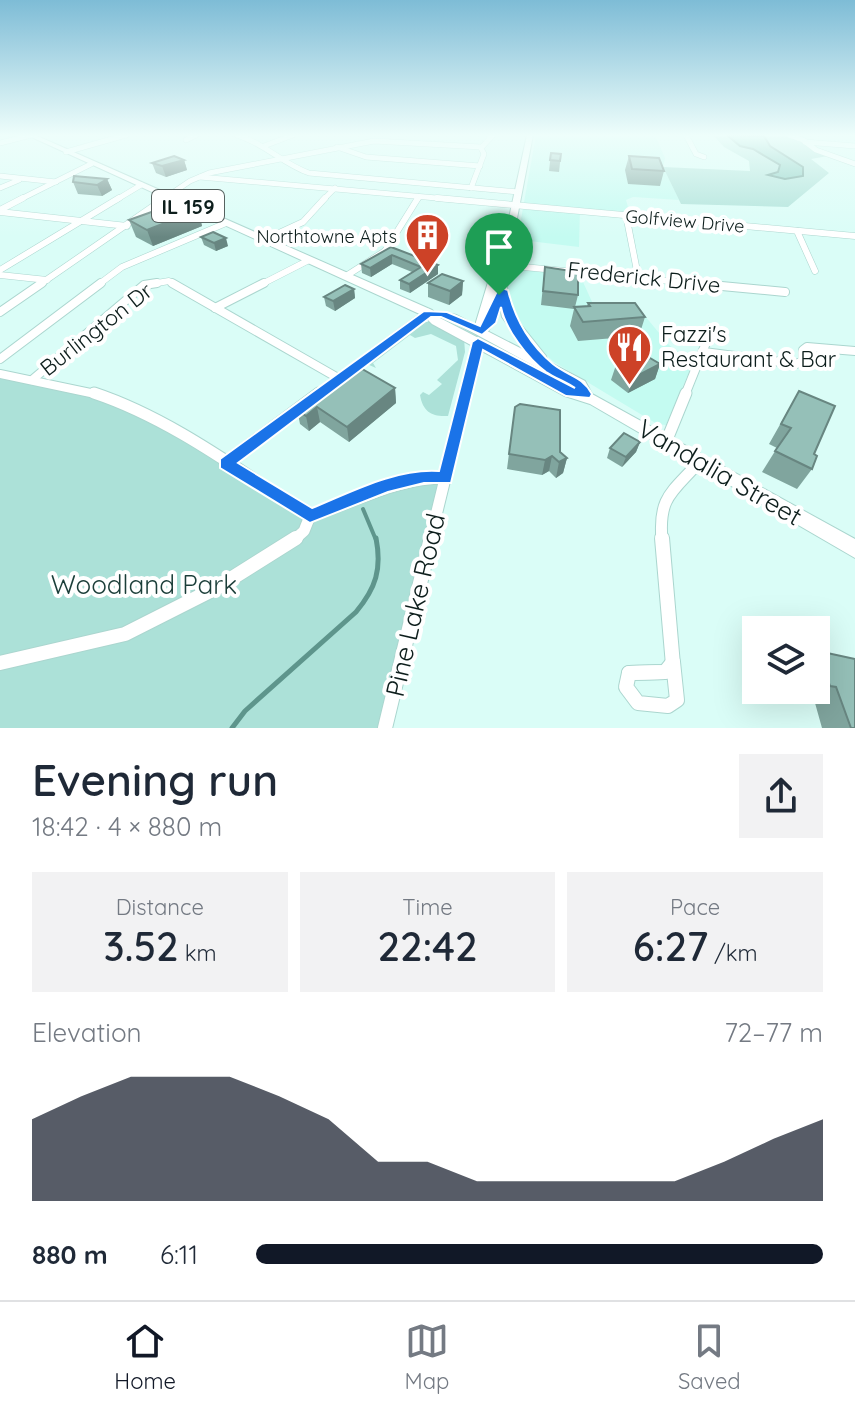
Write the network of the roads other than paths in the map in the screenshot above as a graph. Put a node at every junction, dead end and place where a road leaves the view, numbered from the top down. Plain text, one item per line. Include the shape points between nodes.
1 (82, 169) edge
2 (103, 169) edge
3 (233, 169) edge
4 (298, 169) edge
5 (479, 169) edge
6 (523, 169) edge
7 (0, 176) edge
8 (200, 177) junction
9 (346, 177) junction
10 (22, 178) junction
11 (57, 182) junction
12 (141, 185) junction
13 (0, 188) edge
14 (471, 188) junction
15 (333, 190) junction
16 (518, 192) junction
17 (168, 197) junction
18 (419, 197) junction
19 (515, 205) junction
20 (0, 211) edge
21 (626, 215) junction
22 (81, 221) junction
23 (226, 223) junction
24 (127, 226) junction
25 (797, 231) junction
26 (855, 236) edge
27 (264, 240) junction
28 (309, 260) junction
29 (503, 265) junction
30 (815, 271) dead end
31 (0, 272) edge
32 (346, 276) junction
33 (638, 276) junction
34 (47, 280) junction
35 (503, 290) junction
36 (785, 292) dead end
37 (215, 308) junction
38 (0, 312) edge
39 (428, 313) junction
40 (712, 328) dead end
41 (480, 337) junction
42 (855, 351) edge
43 (704, 352) junction
44 (0, 359) edge
45 (549, 368) junction
46 (0, 374) edge
47 (338, 378) junction
48 (32, 380) junction
49 (585, 394) junction
50 (666, 442) junction
51 (700, 461) junction
52 (225, 463) junction
53 (445, 478) junction
54 (310, 516) junction
55 (855, 549) edge
56 (673, 662) dead end
57 (0, 663) edge
58 (385, 728) edge

1 - 11 street
2 - 12 main road, Vandalia Street / IL 159
3 - 8 street
4 - 9 street
5 - 14 street
6 - 16 main road
7 - 10 street
8 - 15 street, Golfview Drive
8 - 17 street
9 - 14 street
9 - 15 street
10 - 11 street
10 - 13 street
11 - 20 street
12 - 17 main road, Vandalia Street / IL 159
12 - 22 street
14 - 16 street
15 - 18 street, Golfview Drive
15 - 27 street via 303,222
16 - 19 main road
17 - 23 main road, Vandalia Street / IL 159
17 - 24 street
18 - 19 street, Golfview Drive
18 - 32 street via 385,251
19 - 21 street, Golfview Drive
19 - 29 main road
20 - 22 street
21 - 25 street, Golfview Drive
21 - 33 street
22 - 24 street
22 - 31 street
23 - 27 main road, Vandalia Street / IL 159
23 - 44 street via 122,267
24 - 34 street
25 - 26 street, Golfview Drive
25 - 30 street
27 - 28 main road, Vandalia Street / IL 159
28 - 32 main road, Vandalia Street / IL 159
28 - 37 street
29 - 33 street, Frederick Drive
29 - 35 main road
29 - 41 main road via 497,269
31 - 34 street
32 - 39 main road, Vandalia Street / IL 159
33 - 36 street, Frederick Drive
34 - 38 street
35 - 41 main road
35 - 45 main road via 508,317
37 - 47 street
37 - 48 street, Burlington Dr via 169,281 144,285
39 - 41 main road, Vandalia Street / IL 159
39 - 47 street
40 - 43 street
41 - 45 main road, Vandalia Street / IL 159
41 - 49 main road, Vandalia Street / IL 159 via 570,392
41 - 53 street, Pine Lake Road
42 - 43 street via 807,347 803,361 796,364
43 - 50 street
45 - 49 main road, Vandalia Street / IL 159 via 580,384
46 - 48 street
47 - 52 street
48 - 52 street via 123,403
49 - 50 main road, Vandalia Street / IL 159
50 - 51 main road, Vandalia Street / IL 159
51 - 55 main road, Vandalia Street / IL 159
51 - 56 street via 664,503 658,527
52 - 54 street
53 - 54 street via 424,476 386,486
53 - 58 street, Pine Lake Road
54 - 57 street via 289,545 164,616 103,641

